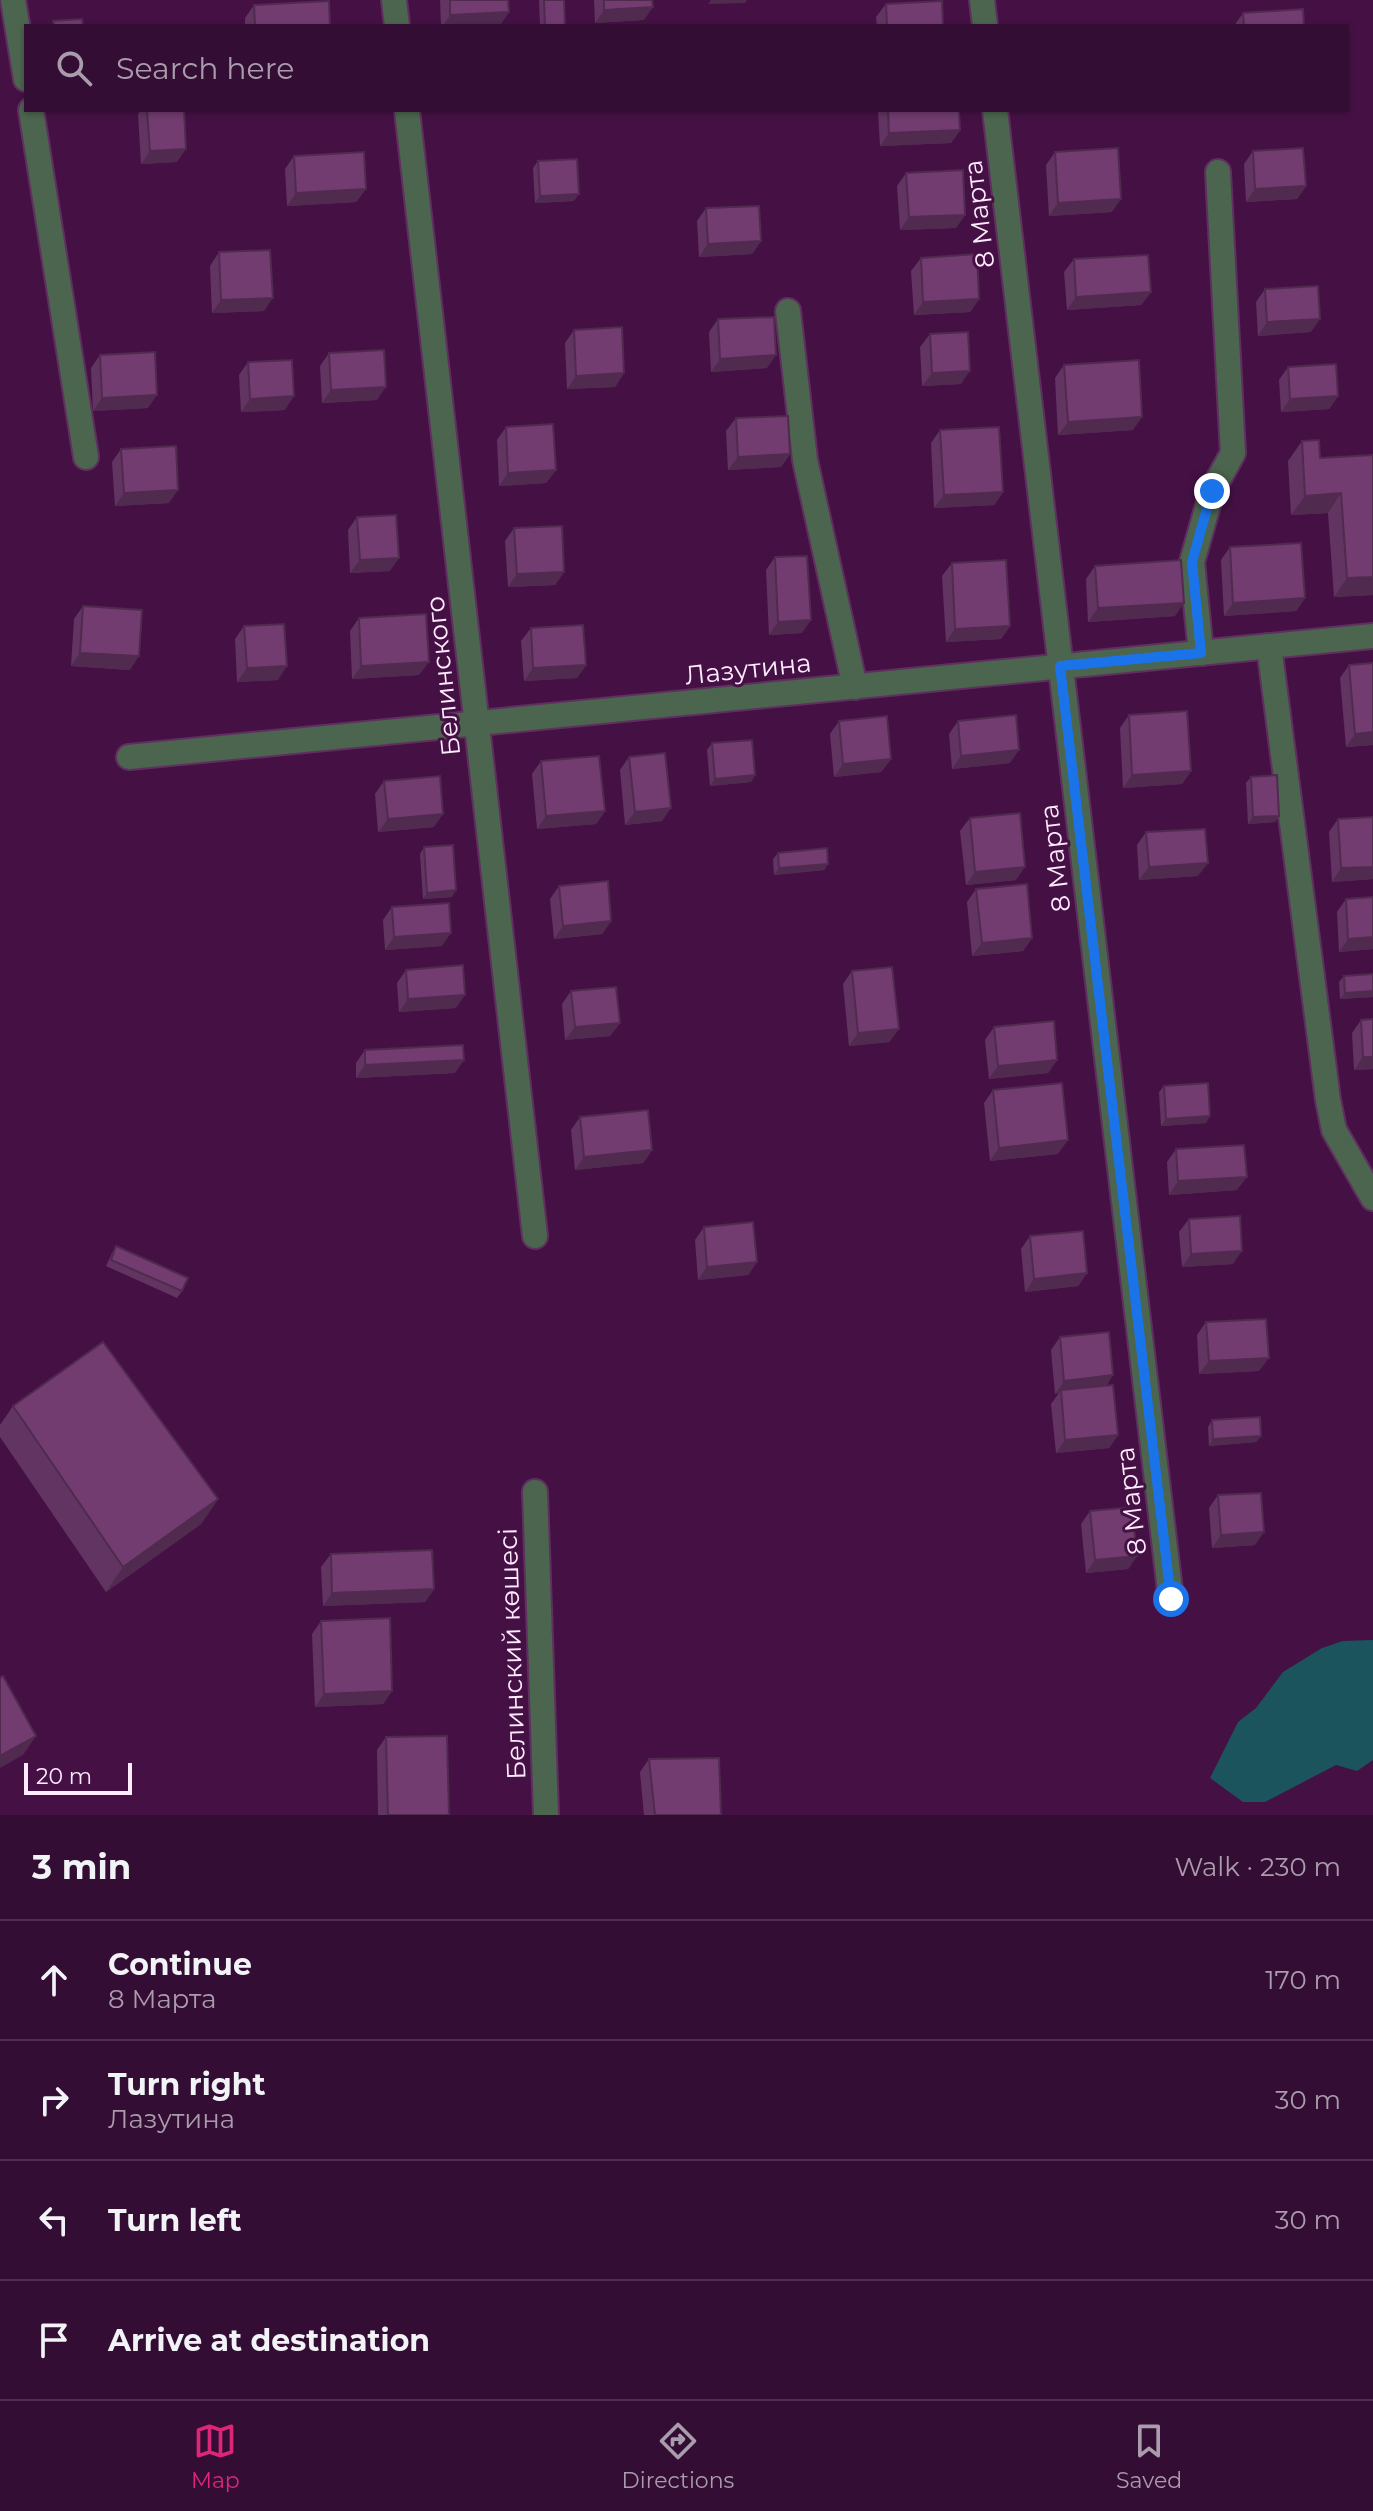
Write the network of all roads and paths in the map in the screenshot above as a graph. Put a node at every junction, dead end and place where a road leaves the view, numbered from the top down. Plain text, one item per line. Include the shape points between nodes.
1 (13, 0) edge
2 (394, 0) edge
3 (982, 0) edge
4 (397, 24) edge
5 (985, 24) edge
6 (24, 67) edge
7 (31, 112) edge
8 (407, 112) edge
9 (995, 112) edge
10 (1218, 172) dead end
11 (788, 311) dead end
12 (86, 457) dead end
13 (1373, 636) edge
14 (1269, 646) junction
15 (1201, 653) junction
16 (1060, 666) junction
17 (855, 687) junction
18 (476, 724) junction
19 (129, 757) dead end
20 (1373, 1198) edge
21 (535, 1236) dead end
22 (535, 1492) dead end
23 (1171, 1599) dead end
24 (546, 1815) edge

1 - 6 street
2 - 4 street
3 - 5 street
7 - 12 street
8 - 18 street, Белинского
9 - 16 street, 8 Марта
10 - 15 street via 1233,453 1212,491 1192,562
11 - 17 street via 805,460
13 - 14 street, Лазутина
14 - 15 street, Лазутина
14 - 20 street via 1328,1100 1334,1130
15 - 16 street, Лазутина
16 - 17 street, Лазутина
16 - 23 street, 8 Марта
17 - 18 street, Лазутина
18 - 19 street, Лазутина
18 - 21 street, Белинского
22 - 24 street, Белинский көшесі

